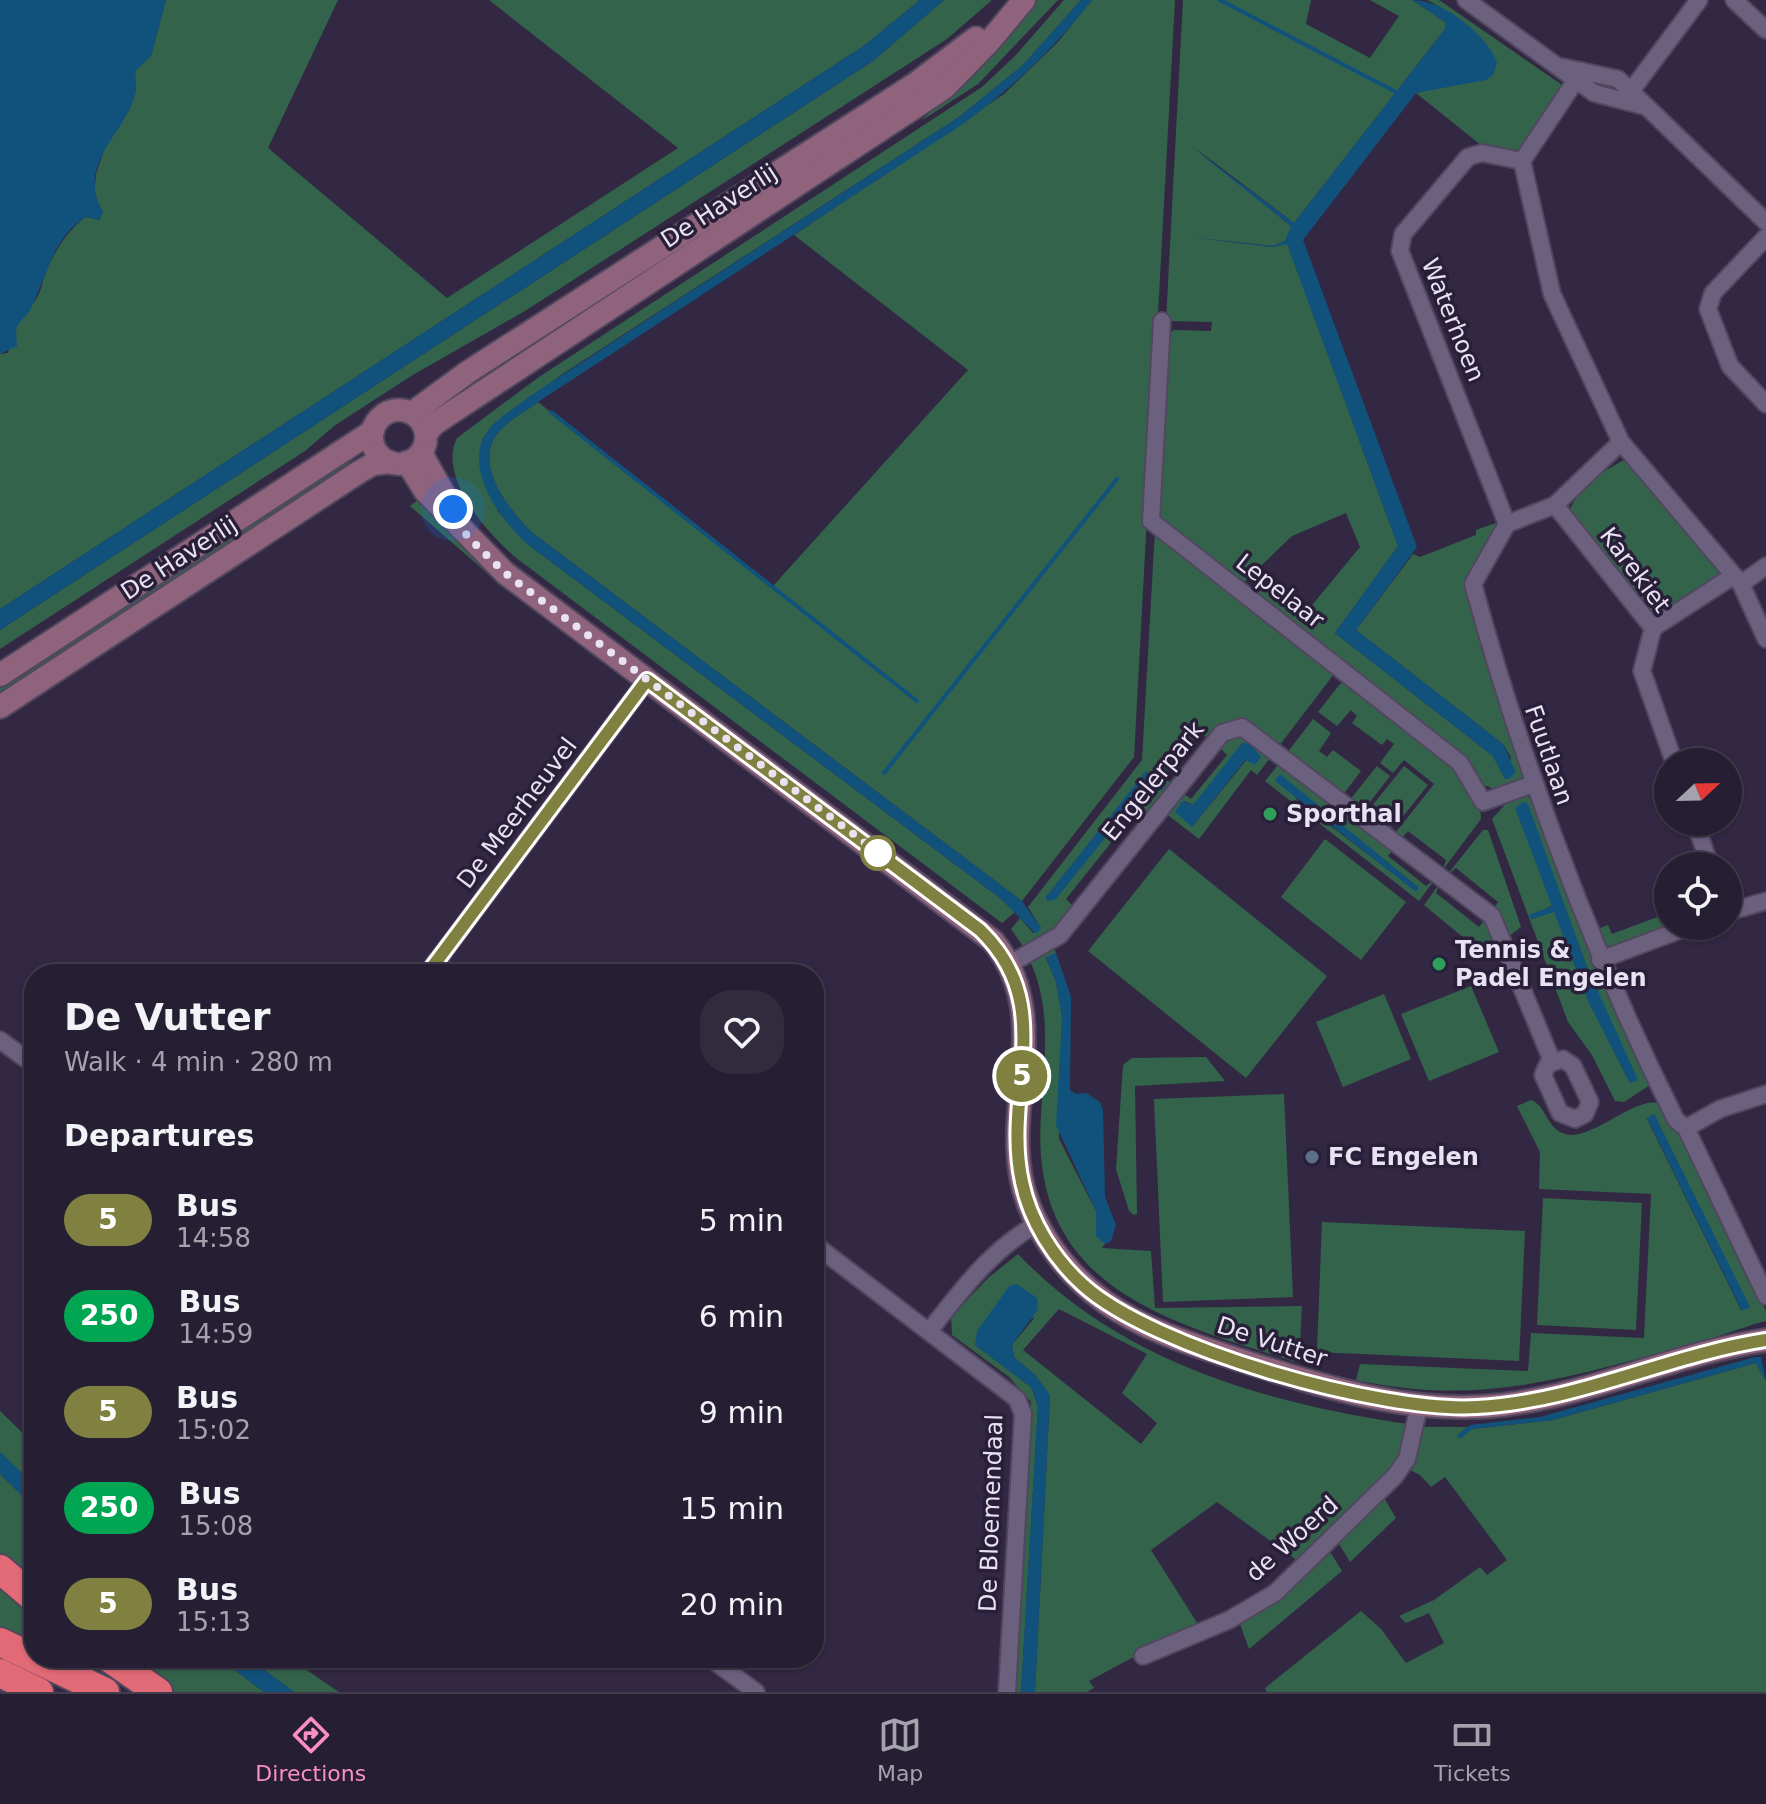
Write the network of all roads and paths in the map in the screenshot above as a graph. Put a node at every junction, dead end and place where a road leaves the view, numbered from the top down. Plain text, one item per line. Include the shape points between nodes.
1 (1013, 0) edge
2 (1024, 0) edge
3 (1466, 0) edge
4 (1699, 0) edge
5 (1734, 0) edge
6 (1766, 30) edge
7 (1580, 75) junction
8 (1627, 96) junction
9 (1522, 161) junction
10 (1766, 222) edge
11 (1766, 237) edge
12 (1162, 321) dead end
13 (1766, 404) edge
14 (412, 413) junction
15 (373, 431) junction
16 (1621, 442) junction
17 (411, 453) junction
18 (1555, 505) junction
19 (1507, 524) junction
20 (1766, 566) edge
21 (1737, 580) junction
22 (1653, 628) junction
23 (1766, 639) edge
24 (0, 675) edge
25 (647, 680) junction
26 (0, 707) edge
27 (1669, 748) edge
28 (1533, 784) junction
29 (1766, 901) edge
30 (1742, 908) edge
31 (1654, 940) edge
32 (1600, 960) junction
33 (434, 964) edge
34 (1010, 964) junction
35 (0, 1040) edge
36 (24, 1058) edge
37 (1552, 1061) dead end
38 (1766, 1094) edge
39 (1686, 1128) junction
40 (1037, 1224) junction
41 (824, 1251) edge
42 (1766, 1296) edge
43 (930, 1330) junction
44 (1766, 1340) edge
45 (1419, 1406) junction
46 (0, 1569) edge
47 (24, 1589) edge
48 (0, 1642) edge
49 (24, 1653) edge
50 (1143, 1656) dead end
51 (55, 1668) edge
52 (123, 1668) edge
53 (724, 1668) edge
54 (0, 1673) edge
55 (39, 1692) edge
56 (105, 1692) edge
57 (158, 1692) edge
58 (756, 1692) edge
59 (1007, 1692) edge

1 - 14 street, De Haverlij via 941,66
2 - 17 street, De Haverlij via 944,88 434,424
3 - 7 street
4 - 8 street
5 - 6 street
7 - 8 street via 1594,93
7 - 9 street
8 - 10 street via 1644,106
9 - 16 street via 1552,294
9 - 19 street, Waterhoen via 1482,153 1468,157 1403,234 1400,251
11 - 13 street via 1713,293 1708,309 1730,366
12 - 28 street, Lepelaar via 1151,521 1460,763 1483,802
14 - 15 street via 388,412
14 - 17 street via 424,426
15 - 17 street via 376,449
15 - 24 street, De Haverlij
16 - 18 street
16 - 21 street
17 - 25 street, De Vutter via 467,536 505,573
17 - 26 street, De Haverlij via 359,472
18 - 19 street
18 - 22 street, Karekiet
19 - 28 street, Fuutlaan via 1473,584
20 - 21 street
21 - 22 street
21 - 23 street
22 - 27 street, Karekiet via 1642,671
25 - 33 street, De Meerheuvel
25 - 34 street, De Vutter via 980,930
28 - 32 street, Fuutlaan
29 - 30 street
31 - 32 street
32 - 39 street, Fuutlaan via 1676,1120
34 - 37 street, Engelerpark via 1060,935 1222,733 1242,727 1492,916
34 - 40 street, De Vutter via 1025,1025 1019,1165
35 - 36 street
38 - 39 street via 1720,1109
39 - 42 street, Fuutlaan
40 - 43 street via 983,1265
40 - 45 street, De Vutter via 1083,1286 1131,1318 1288,1375
41 - 43 street, De Bloemendaal
43 - 59 street, De Bloemendaal via 1017,1399 1023,1414
44 - 45 street, De Vutter via 1529,1401
45 - 50 street, de Woerd via 1407,1459 1395,1476 1275,1593 1229,1620
46 - 47 highway
48 - 49 highway
51 - 56 highway
52 - 57 highway
53 - 58 street
54 - 55 highway

